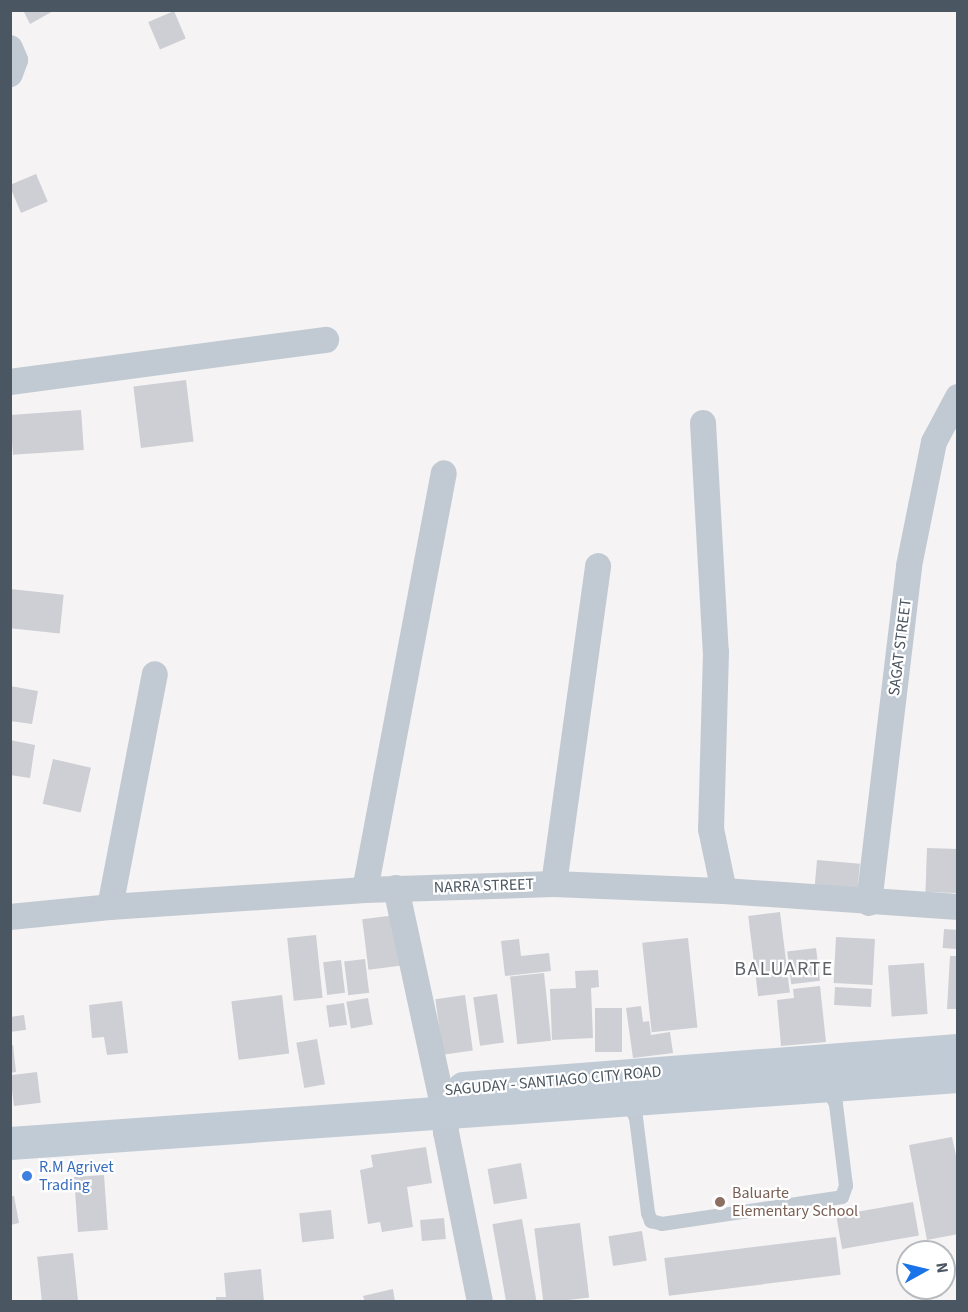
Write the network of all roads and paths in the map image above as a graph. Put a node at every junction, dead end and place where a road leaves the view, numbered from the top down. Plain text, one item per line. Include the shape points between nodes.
1 (10, 48) edge
2 (10, 74) edge
3 (326, 340) dead end
4 (10, 382) edge
5 (957, 397) edge
6 (703, 423) dead end
7 (444, 473) dead end
8 (598, 566) dead end
9 (155, 674) dead end
10 (554, 884) junction
11 (396, 888) junction
12 (365, 890) junction
13 (724, 891) junction
14 (868, 903) junction
15 (110, 906) junction
16 (957, 907) edge
17 (10, 917) edge
18 (957, 1050) edge
19 (825, 1073) junction
20 (957, 1076) edge
21 (625, 1087) junction
22 (442, 1101) junction
23 (10, 1143) edge
24 (480, 1302) edge

1 - 2 street via 15,60
3 - 4 street
5 - 14 street, SAGAT STREET via 934,442 909,566
6 - 13 street via 716,652 710,811
7 - 12 street
8 - 10 street
9 - 15 street
10 - 11 street, NARRA STREET
10 - 13 street, NARRA STREET
11 - 12 street, NARRA STREET
11 - 22 street
12 - 15 street, NARRA STREET
13 - 14 street, NARRA STREET
14 - 16 street, NARRA STREET
15 - 17 street, NARRA STREET
18 - 19 main road, SAGUDAY - SANTIAGO CITY ROAD
19 - 20 main road, SAGUDAY - SANTIAGO CITY ROAD
19 - 21 main road, SAGUDAY - SANTIAGO CITY ROAD
19 - 21 lane via 836,1104 846,1186 842,1197 662,1224 651,1221 648,1213 636,1118
21 - 22 main road, SAGUDAY - SANTIAGO CITY ROAD
22 - 23 main road, SAGUDAY - SANTIAGO CITY ROAD via 193,1112 154,1132
22 - 24 street

